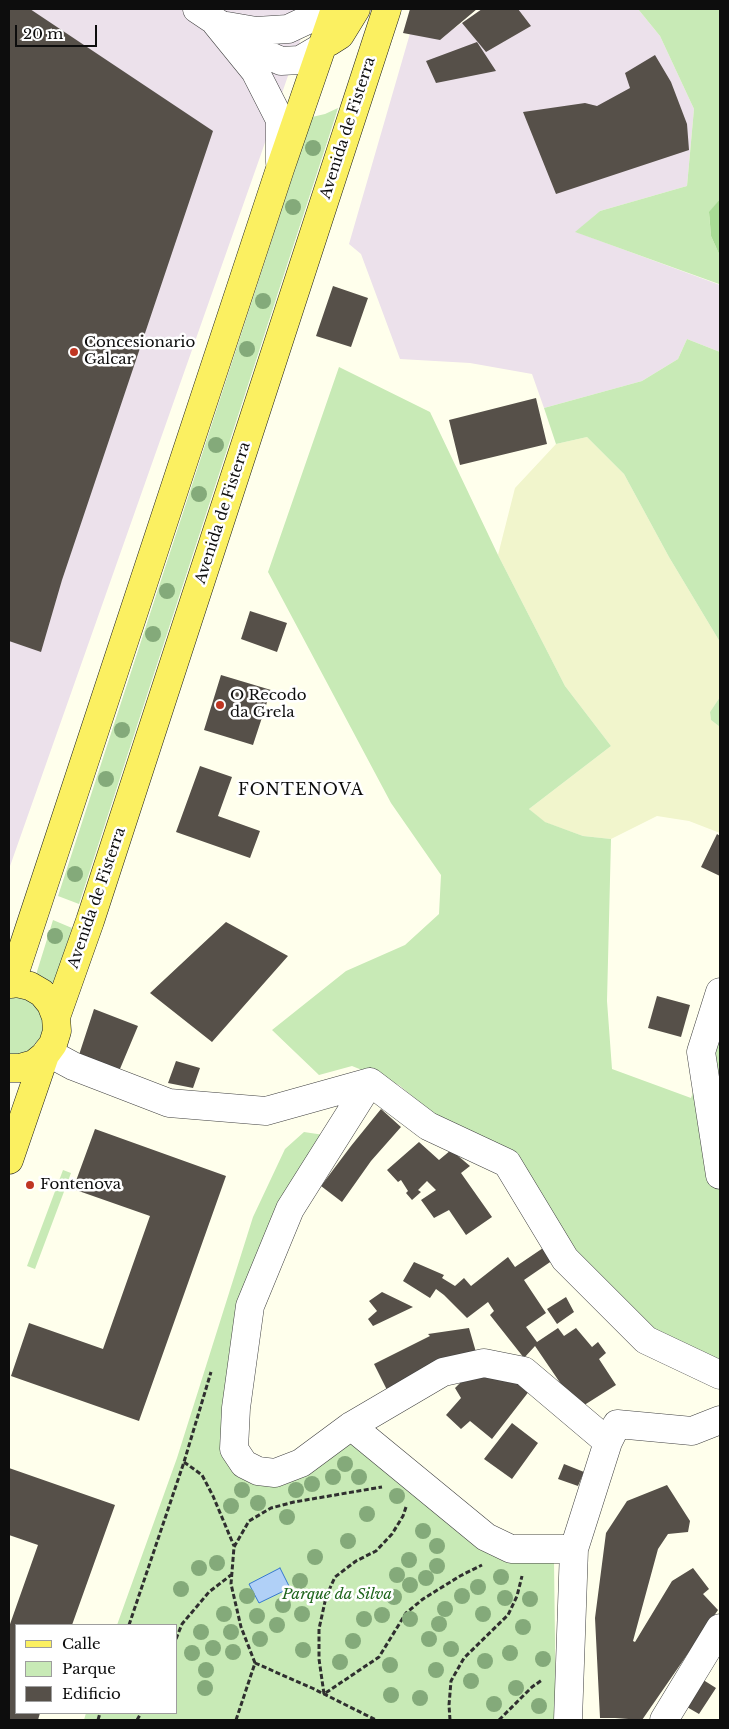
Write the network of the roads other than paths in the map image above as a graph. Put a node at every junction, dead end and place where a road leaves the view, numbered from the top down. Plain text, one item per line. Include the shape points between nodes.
1 (324, 9) edge
2 (335, 9) edge
3 (356, 9) edge
4 (387, 9) edge
5 (206, 16) edge
6 (322, 47) junction
7 (280, 169) junction
8 (10, 984) edge
9 (720, 992) edge
10 (56, 1016) junction
11 (46, 1054) junction
12 (9, 1068) edge
13 (714, 1075) edge
14 (370, 1082) junction
15 (9, 1160) edge
16 (720, 1175) edge
17 (720, 1375) edge
18 (720, 1420) edge
19 (351, 1426) junction
20 (608, 1442) junction
21 (574, 1549) junction
22 (720, 1628) edge
23 (568, 1720) edge
24 (664, 1720) edge

1 - 5 street via 288,29 256,31
2 - 6 main road
3 - 6 main road via 340,35
4 - 10 main road, Avenida de Fisterra via 90,921
5 - 6 street via 261,52 281,61 300,60
5 - 7 street via 255,71 280,120
6 - 7 main road
7 - 8 main road
8 - 10 main road via 30,986 42,993
9 - 13 street via 701,1052
10 - 11 main road, Avenida de Fisterra via 57,1031
11 - 12 main road via 34,1064
11 - 14 street via 169,1103 266,1110
11 - 15 main road, Avenida de Fisterra
13 - 16 street
14 - 17 street via 428,1126 508,1163 565,1260 646,1340
14 - 19 street via 290,1209 250,1306 236,1408 234,1450 244,1464 258,1471 275,1473 300,1463
18 - 20 street via 692,1431 617,1424
19 - 20 street via 444,1372 484,1363 524,1371
19 - 21 street via 486,1537 517,1549
20 - 21 street
21 - 23 street
22 - 24 street

